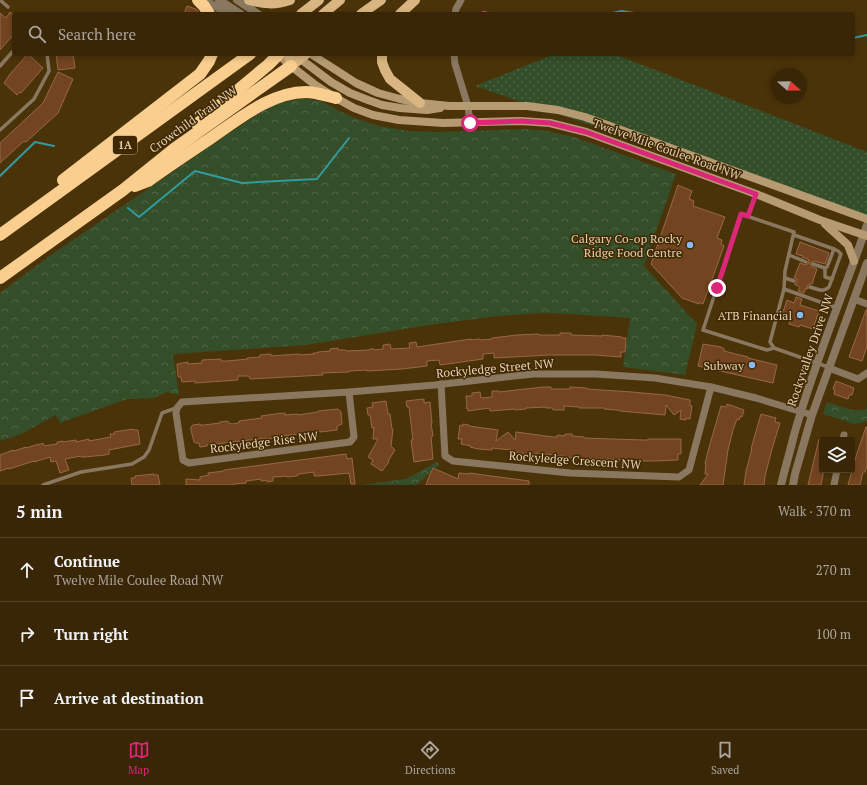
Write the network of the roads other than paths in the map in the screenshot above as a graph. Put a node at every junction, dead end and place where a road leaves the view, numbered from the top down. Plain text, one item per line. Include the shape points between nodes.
1 (0, 0) edge
2 (198, 0) edge
3 (204, 0) edge
4 (219, 0) edge
5 (237, 0) edge
6 (249, 0) edge
7 (290, 0) edge
8 (319, 0) edge
9 (340, 0) edge
10 (381, 0) edge
11 (415, 0) edge
12 (461, 0) edge
13 (8, 7) dead end
14 (304, 11) edge
15 (208, 12) edge
16 (225, 12) edge
17 (238, 12) edge
18 (255, 12) edge
19 (325, 12) edge
20 (364, 12) edge
21 (402, 12) edge
22 (455, 12) edge
23 (12, 52) edge
24 (47, 56) edge
25 (211, 56) edge
26 (247, 56) edge
27 (277, 56) edge
28 (302, 56) edge
29 (314, 56) edge
30 (382, 56) edge
31 (454, 56) edge
32 (290, 60) edge
33 (0, 66) edge
34 (336, 98) junction
35 (420, 103) junction
36 (449, 106) junction
37 (468, 106) junction
38 (470, 123) junction
39 (0, 130) edge
40 (174, 148) junction
41 (123, 190) junction
42 (756, 194) junction
43 (748, 216) junction
44 (867, 219) edge
45 (820, 220) junction
46 (867, 225) edge
47 (0, 228) edge
48 (0, 235) edge
49 (794, 235) junction
50 (865, 236) edge
51 (834, 249) junction
52 (789, 255) junction
53 (854, 261) junction
54 (806, 262) dead end
55 (867, 263) edge
56 (813, 264) dead end
57 (825, 268) junction
58 (0, 278) edge
59 (785, 278) junction
60 (832, 279) junction
61 (794, 281) dead end
62 (810, 287) dead end
63 (784, 289) junction
64 (854, 299) junction
65 (867, 304) edge
66 (837, 308) junction
67 (774, 348) junction
68 (817, 364) junction
69 (829, 368) junction
70 (867, 373) edge
71 (441, 384) junction
72 (711, 387) junction
73 (350, 392) junction
74 (177, 408) junction
75 (801, 412) junction
76 (812, 416) junction
77 (836, 473) edge
78 (43, 485) edge
79 (781, 485) edge
80 (793, 485) edge
81 (834, 485) edge

1 - 13 lane
2 - 15 highway
3 - 16 street
4 - 17 street
5 - 18 street
6 - 7 main road via 263,4
8 - 14 main road
9 - 19 main road
10 - 20 main road
11 - 21 main road
12 - 22 street
23 - 33 lane
24 - 39 lane via 49,71 34,99
25 - 47 highway via 200,74
26 - 48 highway, Crowchild Trail NW / 1A
27 - 40 highway via 195,126
28 - 36 main road via 309,65 332,82 382,105 427,110
29 - 35 main road, Twelve Mile Coulee Road NW via 356,83 378,93
30 - 35 main road via 390,79
31 - 37 street
32 - 34 main road, Twelve Mile Coulee Road NW via 314,84
32 - 40 highway, Crowchild Trail NW
34 - 38 main road, Twelve Mile Coulee Road NW via 374,115 399,120
34 - 41 highway via 306,92 277,97 234,122 148,181
35 - 36 main road, Twelve Mile Coulee Road NW
36 - 37 main road, Twelve Mile Coulee Road NW
37 - 38 street
37 - 44 main road, Twelve Mile Coulee Road NW via 527,106 585,117
38 - 42 main road, Twelve Mile Coulee Road NW via 550,123 586,132
40 - 41 highway, Crowchild Trail NW
41 - 58 highway, Crowchild Trail NW
42 - 43 lane
42 - 45 main road, Twelve Mile Coulee Road NW
43 - 49 lane via 794,232
43 - 67 lane via 741,214 703,330 767,350
45 - 50 main road, Twelve Mile Coulee Road NW
45 - 53 main road via 848,245
46 - 50 street, Rockyvalley Drive NW
49 - 51 lane via 824,248
49 - 52 lane
50 - 53 street, Rockyvalley Drive NW
51 - 57 lane
51 - 60 lane via 841,254
52 - 54 lane via 802,258
52 - 59 lane
53 - 66 street, Rockyvalley Drive NW
55 - 64 street, Rockyvalley Drive NW
56 - 57 lane
57 - 60 lane via 825,277
59 - 61 lane
59 - 63 lane
60 - 62 lane via 826,291
63 - 66 lane
63 - 67 lane via 770,342
64 - 65 street
64 - 69 street, Rockyvalley Drive NW
66 - 68 street, Rockyvalley Drive NW
67 - 68 lane
68 - 69 lane
68 - 75 street, Rockyvalley Drive NW
69 - 70 street via 858,379
69 - 76 street, Rockyvalley Drive NW
71 - 72 street, Rockyledge Street NW via 533,374 590,374 655,378
71 - 72 street, Rockyledge Crescent NW via 446,456 453,461 570,473 679,477 689,470
71 - 73 street, Rockyledge Street NW
72 - 75 street, Rockyledge Street NW
73 - 74 street, Rockyledge Street NW via 182,402
73 - 74 street, Rockyledge Rise NW via 354,437 350,442 189,463 183,460
74 - 78 lane via 162,413 149,450 144,457 132,464 81,472
75 - 76 street, Rockyledge Street NW
75 - 79 street, Rockyvalley Drive NW
76 - 80 street, Rockyvalley Drive NW
77 - 81 street

